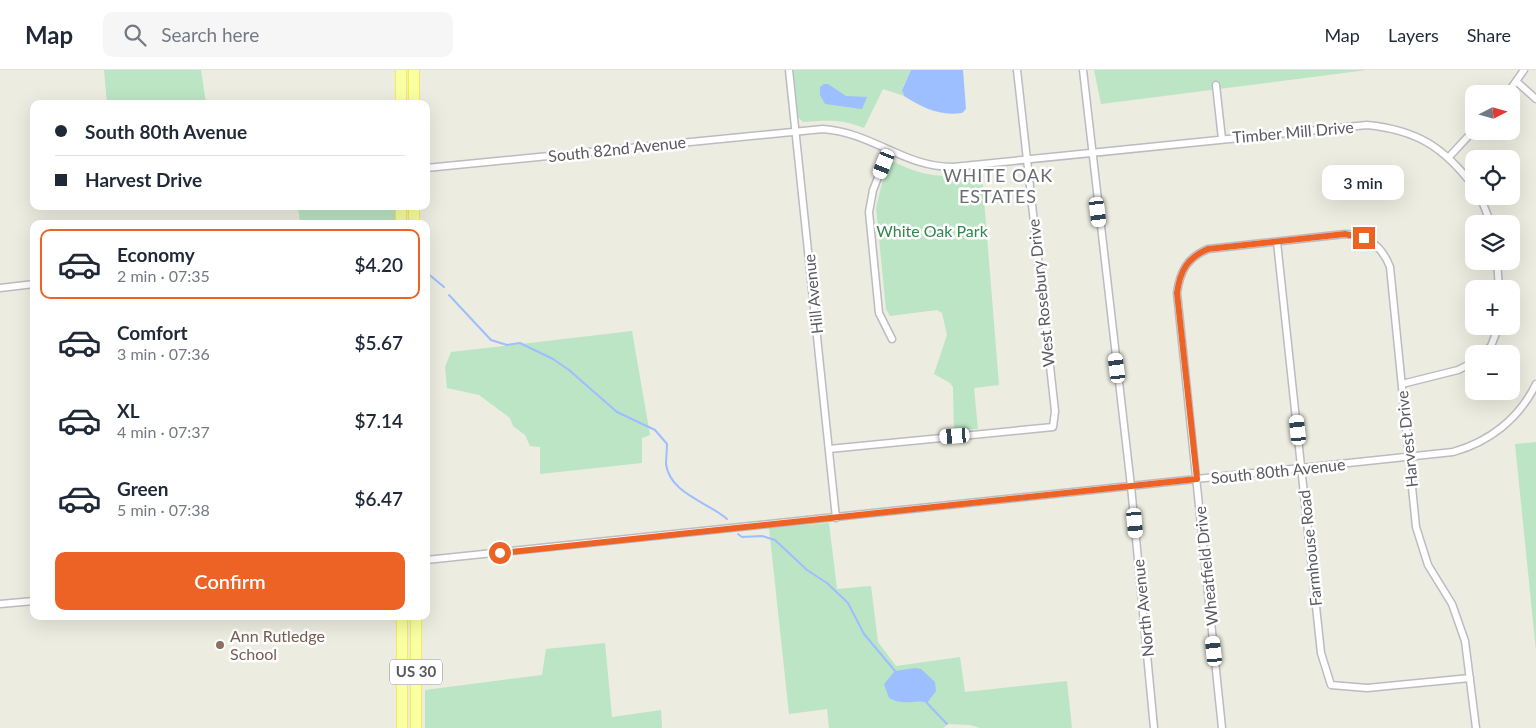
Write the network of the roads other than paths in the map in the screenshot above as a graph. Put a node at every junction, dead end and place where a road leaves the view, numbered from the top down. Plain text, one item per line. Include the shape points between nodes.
1 (401, 70) edge
2 (414, 70) edge
3 (789, 70) edge
4 (1017, 70) edge
5 (1083, 70) edge
6 (1524, 70) edge
7 (1517, 82) junction
8 (1216, 85) dead end
9 (1514, 85) edge
10 (401, 100) edge
11 (414, 100) edge
12 (1536, 100) edge
13 (796, 130) junction
14 (1222, 138) junction
15 (1465, 140) edge
16 (889, 150) junction
17 (1091, 153) junction
18 (1449, 157) junction
19 (1026, 159) junction
20 (430, 168) edge
21 (1465, 176) edge
22 (1277, 242) junction
23 (30, 284) edge
24 (0, 288) edge
25 (892, 339) dead end
26 (1465, 366) edge
27 (1402, 384) junction
28 (1536, 384) edge
29 (829, 448) junction
30 (1410, 457) junction
31 (1302, 468) junction
32 (1197, 479) junction
33 (1131, 486) junction
34 (836, 518) junction
35 (430, 560) edge
36 (30, 601) edge
37 (0, 604) edge
38 (402, 620) edge
39 (416, 620) edge
40 (1470, 678) junction
41 (402, 728) edge
42 (416, 728) edge
43 (1154, 728) edge
44 (1222, 728) edge
45 (1476, 728) edge

1 - 10 main road
2 - 11 main road
3 - 13 street, Hill Avenue
4 - 19 street, West Rosebury Drive
5 - 17 street, North Avenue
6 - 7 street
7 - 9 street
7 - 12 street
8 - 14 street
13 - 16 street, South 82nd Avenue via 841,130 860,135
13 - 20 street, South 82nd Avenue
13 - 29 street, Hill Avenue
14 - 17 street, Timber Mill Drive
14 - 18 street, Timber Mill Drive via 1367,126 1397,130 1416,137
15 - 18 street
16 - 19 street, Timber Mill Drive via 934,167
16 - 25 street via 873,190 869,212 879,313
17 - 19 street, Timber Mill Drive
17 - 33 street, North Avenue
18 - 21 street, Timber Mill Drive
19 - 29 street, West Rosebury Drive via 1055,411 1053,426
22 - 27 street, Harvest Drive via 1351,234 1370,241 1382,251 1391,274
22 - 31 street, Farmhouse Road
22 - 32 street, Wheatfield Drive via 1208,249 1184,266 1179,280 1177,293
23 - 24 street
26 - 27 street
27 - 30 street, Harvest Drive
28 - 30 street, South 80th Avenue via 1509,422 1475,446
29 - 34 street, Hill Avenue
30 - 31 street, South 80th Avenue
30 - 40 street, Harvest Drive via 1416,527 1428,565 1452,604 1465,641
31 - 32 street, South 80th Avenue
31 - 40 street, Farmhouse Road via 1321,653 1331,685 1367,688
32 - 33 street, South 80th Avenue
32 - 44 street, Wheatfield Drive
33 - 34 street, South 80th Avenue
33 - 43 street, North Avenue
34 - 35 street, South 80th Avenue
36 - 37 street
38 - 41 main road, US 30
39 - 42 main road, US 30
40 - 45 street, Harvest Drive

